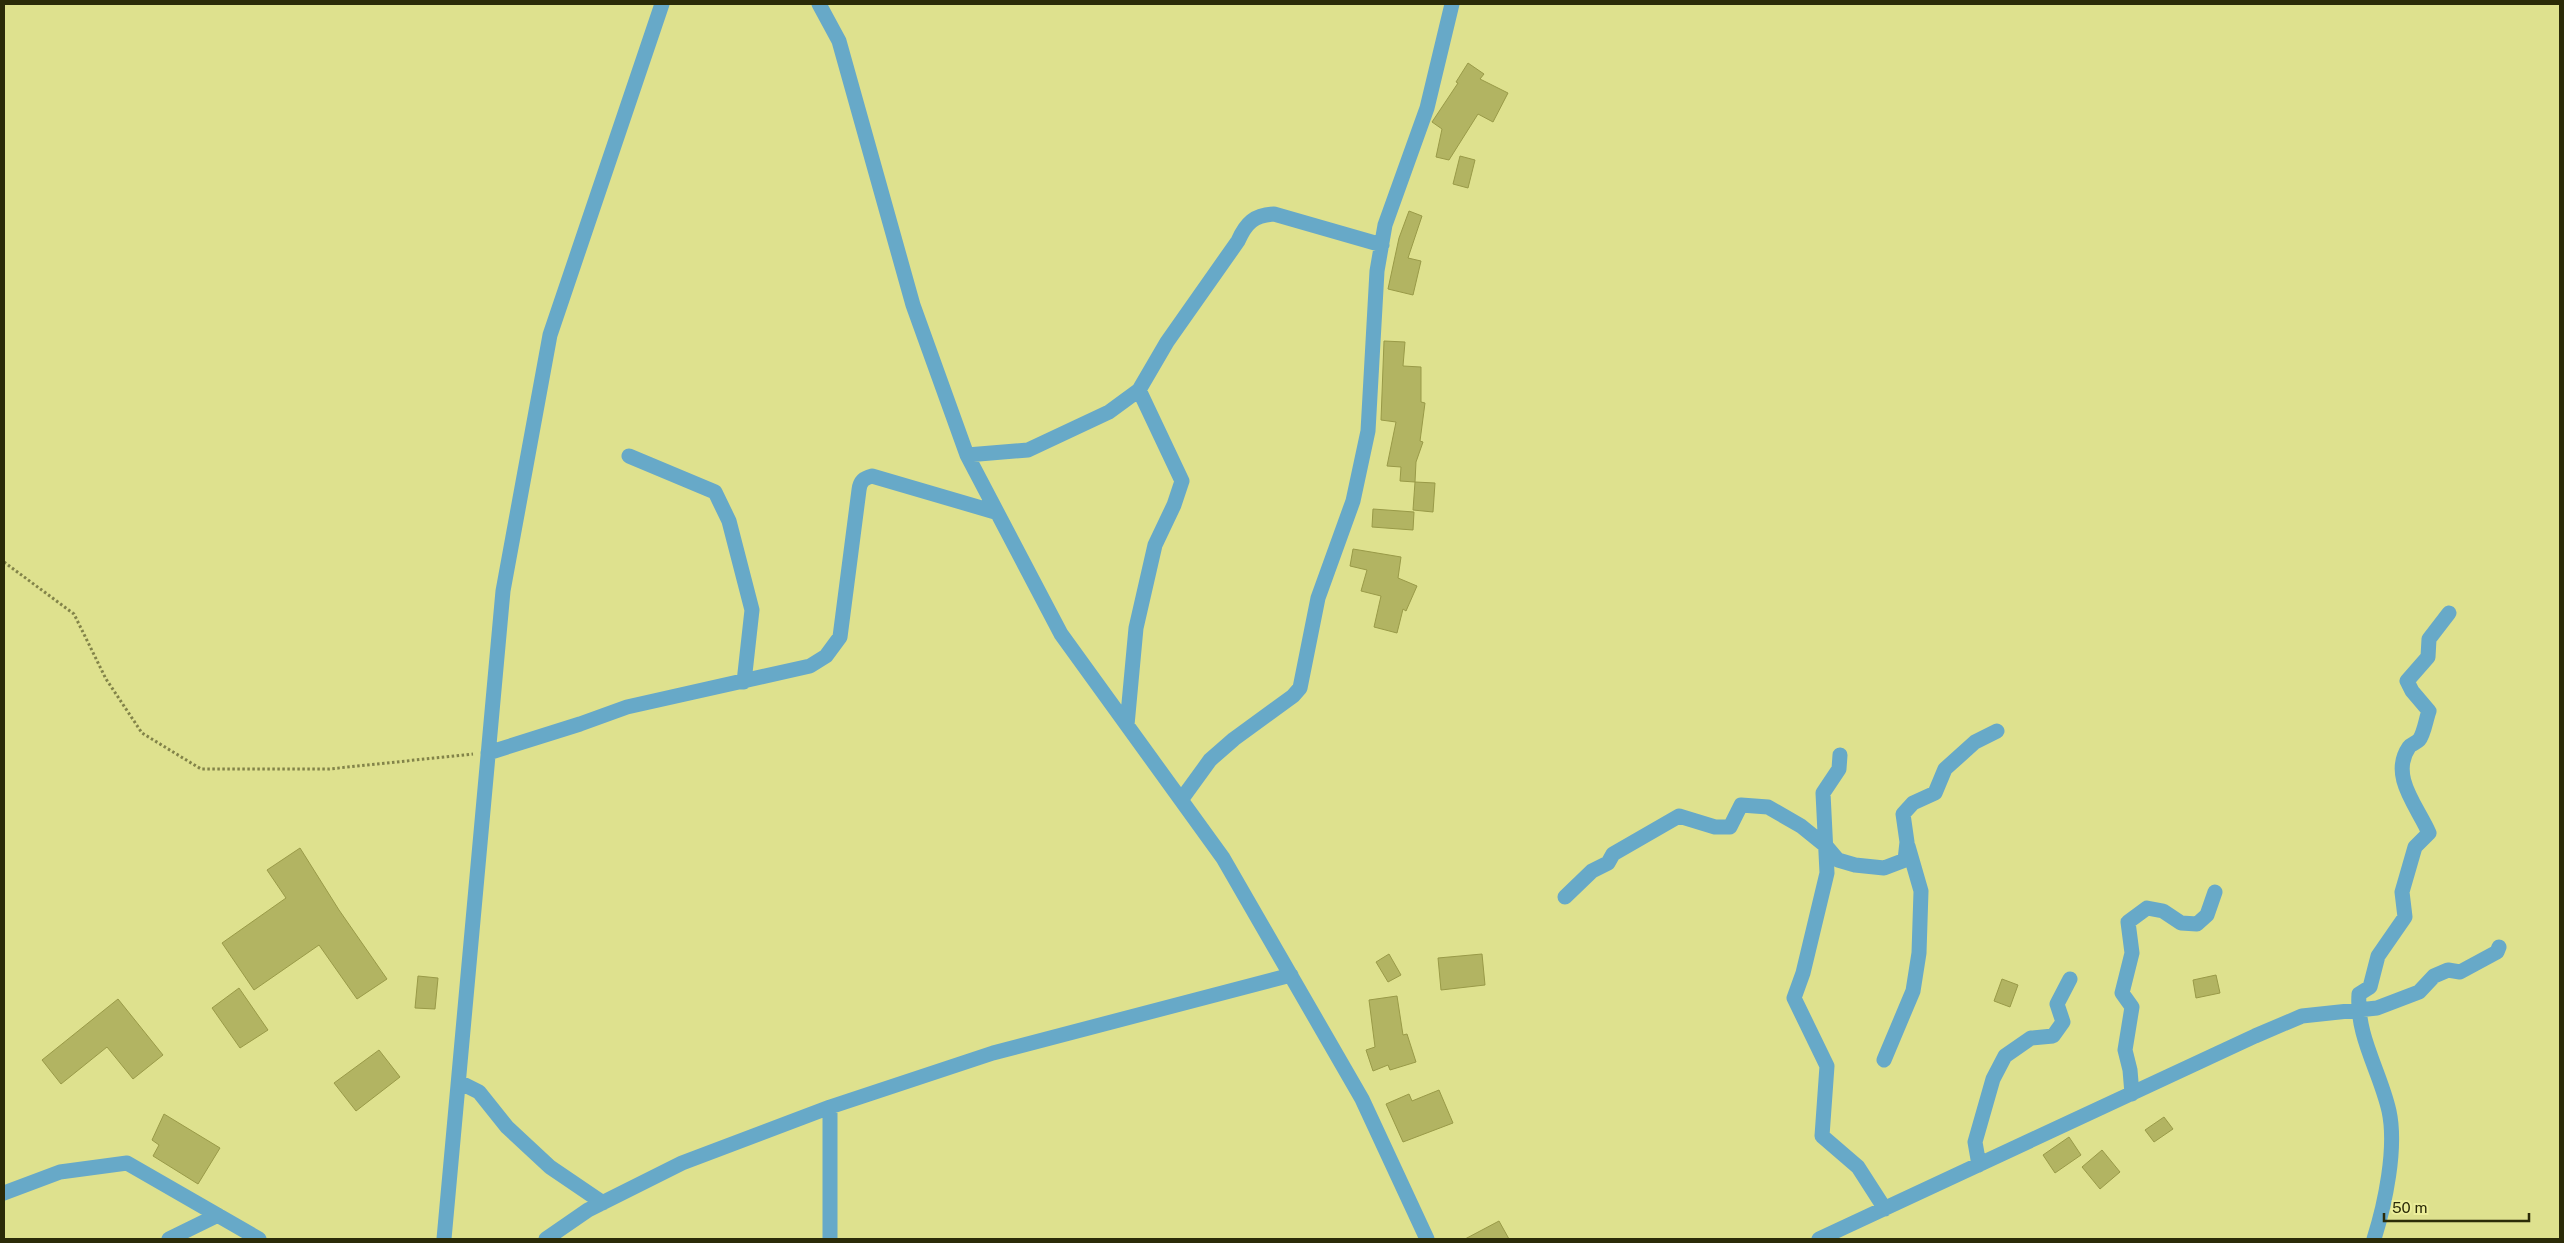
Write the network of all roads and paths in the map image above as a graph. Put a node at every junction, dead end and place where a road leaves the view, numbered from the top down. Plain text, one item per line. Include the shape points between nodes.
1 (662, 4) edge
2 (819, 4) edge
3 (1452, 4) edge
4 (1382, 245) junction
5 (1139, 390) junction
6 (967, 455) junction
7 (629, 456) dead end
8 (995, 512) junction
9 (4, 562) edge
10 (2450, 613) dead end
11 (744, 682) junction
12 (1128, 725) junction
13 (1996, 731) dead end
14 (488, 753) junction
15 (1840, 755) dead end
16 (1181, 800) junction
17 (1907, 842) junction
18 (1827, 848) junction
19 (2215, 892) dead end
20 (1565, 897) dead end
21 (2499, 946) dead end
22 (1291, 975) junction
23 (2070, 979) dead end
24 (2358, 1010) junction
25 (1884, 1060) dead end
26 (458, 1082) junction
27 (2132, 1094) junction
28 (830, 1107) junction
29 (1979, 1165) junction
30 (4, 1193) edge
31 (602, 1202) junction
32 (1885, 1209) junction
33 (218, 1216) junction
34 (168, 1239) edge
35 (259, 1239) edge
36 (444, 1239) edge
37 (546, 1239) edge
38 (830, 1239) edge
39 (1427, 1239) edge
40 (1819, 1239) edge
41 (2374, 1239) edge

1 - 14 street via 550,335 503,591
2 - 6 street via 839,41 913,305
3 - 4 street via 1426,108 1385,225
4 - 5 street via 1274,214 1262,214 1251,220
4 - 16 street via 1377,271 1368,431 1353,501 1318,598 1300,688 1210,760
5 - 6 street via 1109,412 1028,450
5 - 12 street via 1182,482 1155,545 1136,628
6 - 8 street
7 - 11 street via 715,492 729,521 752,610
8 - 11 street via 872,476 865,478 860,483 840,637 833,649 810,666
8 - 12 street via 1061,634
9 - 14 path via 74,614 106,679 142,733 201,769 329,769
10 - 24 street via 2428,639 2428,658 2407,681 2429,711 2419,740 2410,746 2402,765 2405,788 2429,833 2415,847 2402,892 2404,918 2378,956 2370,987 2359,994
11 - 14 street via 627,707
12 - 16 street
13 - 17 street via 1975,742 1945,769 1935,793 1913,803 1903,814
14 - 26 street
15 - 18 street via 1839,769 1823,793
16 - 22 street via 1223,858
17 - 18 street via 1905,860 1884,868 1838,860
17 - 25 street via 1921,891 1918,953 1913,991
18 - 20 street via 1801,826 1768,808 1741,805 1730,827 1716,827 1678,816 1613,854 1608,862 1592,871
18 - 32 street via 1827,874 1794,998 1827,1066 1822,1136 1858,1167
19 - 27 street via 2207,915 2197,924 2181,923 2163,911 2147,908 2128,922 2132,953 2122,993 2132,1007 2124,1050
21 - 24 street via 2497,952 2460,972 2448,970 2434,976 2419,992 2376,1008
22 - 28 street via 993,1053
22 - 39 street via 1362,1099
23 - 29 street via 2057,1004 2063,1022 2053,1036 2031,1038 2005,1056 1993,1079 1975,1142
24 - 27 street via 2302,1016
24 - 41 street via 2366,1046 2389,1112 2391,1148 2382,1214
26 - 31 street via 479,1092 507,1127 550,1167
26 - 36 street
27 - 29 street
28 - 31 street via 682,1163
28 - 38 street
29 - 32 street
30 - 33 street via 60,1172 127,1163
31 - 37 street
32 - 40 street
33 - 34 street
33 - 35 street

